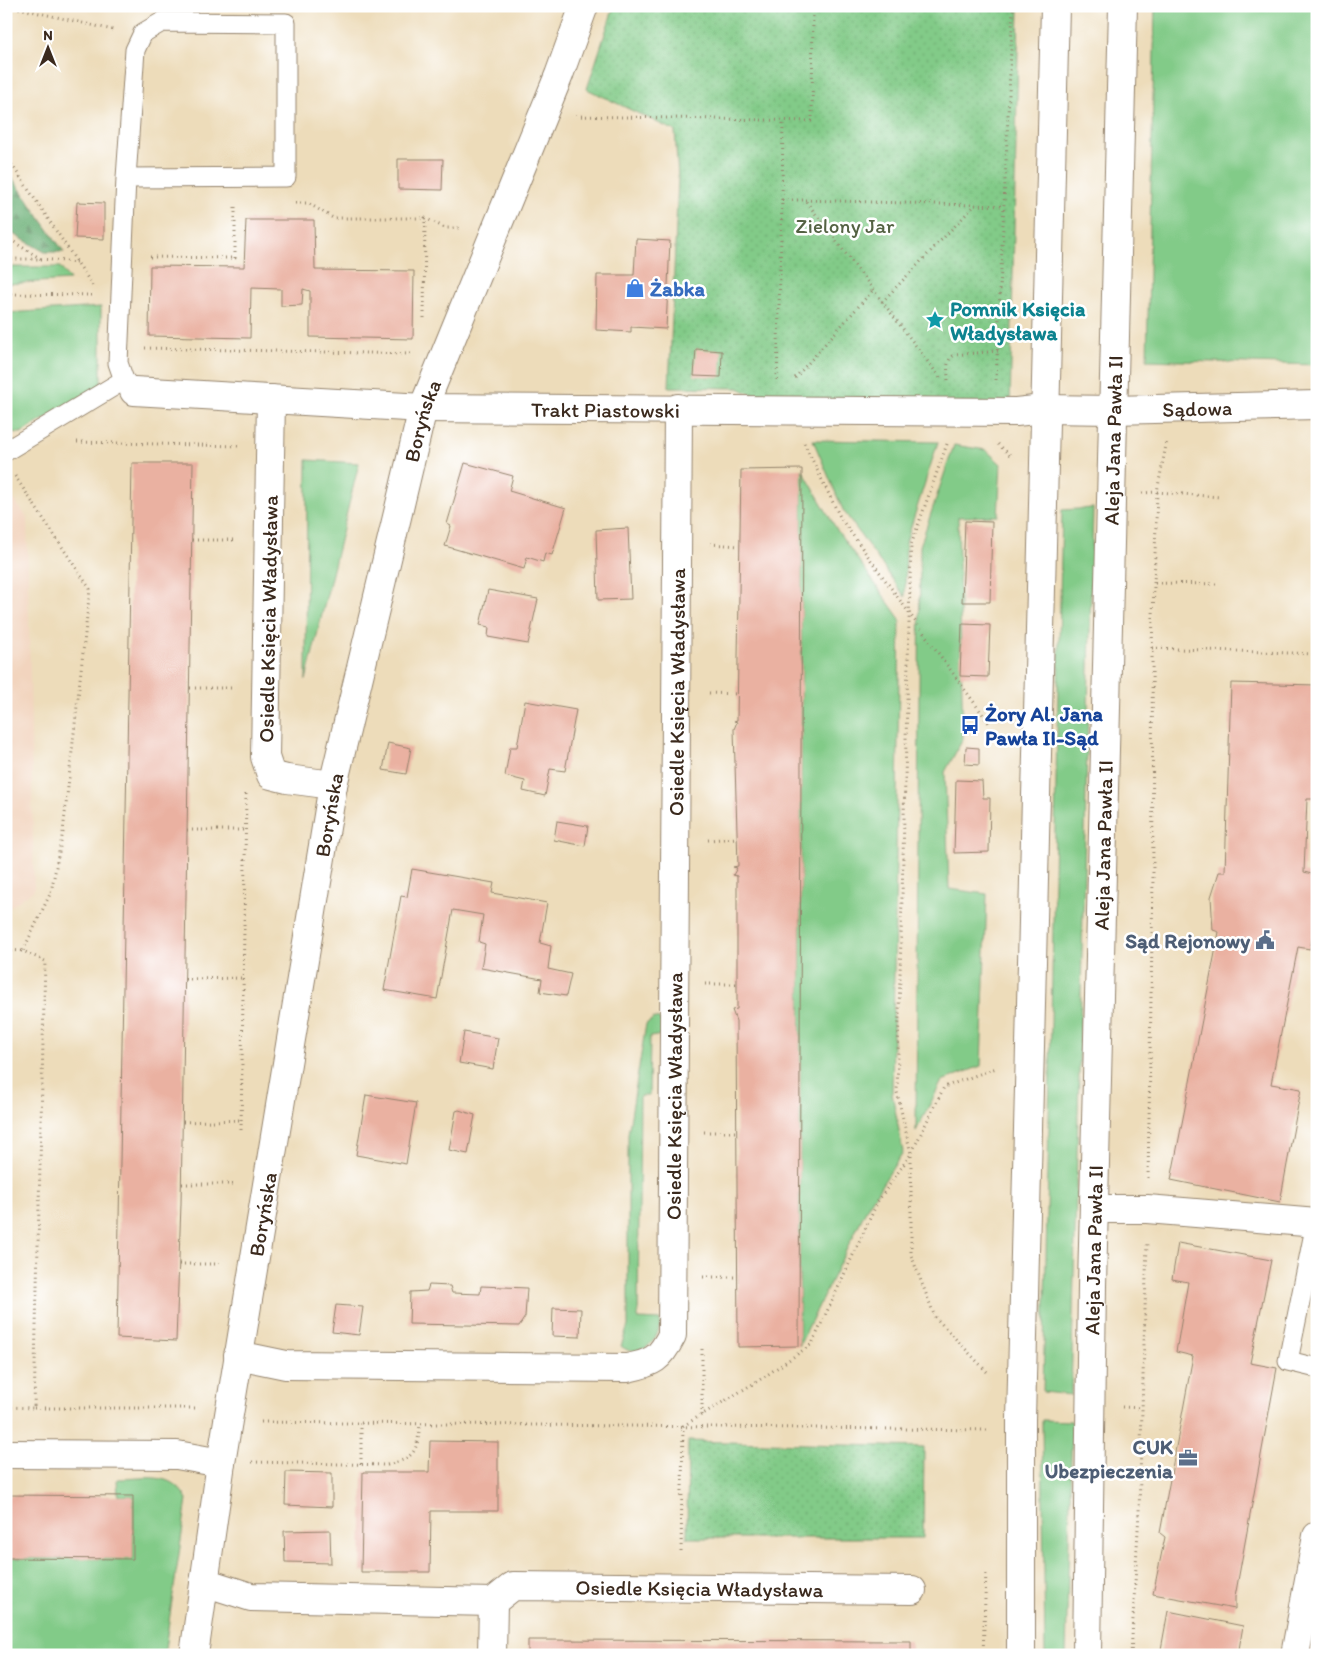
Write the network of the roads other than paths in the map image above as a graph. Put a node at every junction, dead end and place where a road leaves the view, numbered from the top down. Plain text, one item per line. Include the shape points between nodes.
1 (584, 6) edge
2 (1054, 6) edge
3 (1123, 6) edge
4 (126, 178) junction
5 (129, 385) junction
6 (271, 399) junction
7 (1317, 405) edge
8 (423, 408) junction
9 (678, 408) junction
10 (1044, 409) junction
11 (1078, 409) joint
12 (1113, 410) junction
13 (6, 451) edge
14 (333, 785) junction
15 (1094, 1209) junction
16 (1317, 1223) edge
17 (238, 1355) junction
18 (1317, 1368) edge
19 (6, 1454) edge
20 (221, 1463) junction
21 (1317, 1536) edge
22 (204, 1582) junction
23 (912, 1590) dead end
24 (493, 1602) junction
25 (194, 1655) edge
26 (492, 1655) edge
27 (1021, 1655) edge
28 (1087, 1655) edge
29 (1295, 1655) edge

1 - 8 street, Boryńska
2 - 10 street
3 - 12 street, Aleja Jana Pawła II
4 - 4 lane via 286,176 286,23 162,22 143,33 135,50
4 - 5 lane via 118,363
5 - 6 street, Trakt Piastowski
5 - 13 lane
6 - 8 street, Trakt Piastowski
6 - 14 street, Osiedle Księcia Władysława via 265,757 271,775
7 - 12 street, Sądowa
8 - 9 street, Trakt Piastowski
8 - 14 street, Boryńska
9 - 10 street, Trakt Piastowski via 972,412
9 - 17 street, Osiedle Księcia Władysława via 672,1335 664,1353 648,1364 627,1368 286,1365
10 - 11 street, Trakt Piastowski
10 - 27 street via 1022,1412
11 - 12 street, Sądowa
12 - 15 street, Aleja Jana Pawła II
14 - 17 street, Boryńska
15 - 16 street via 1147,1209
15 - 28 street, Aleja Jana Pawła II
16 - 18 lane via 1288,1361
17 - 20 street, Boryńska
19 - 20 street via 177,1455
20 - 22 street, Boryńska
21 - 29 street
22 - 24 street via 251,1597
22 - 25 street, Boryńska
23 - 24 street, Osiedle Księcia Władysława via 513,1586
24 - 26 street

